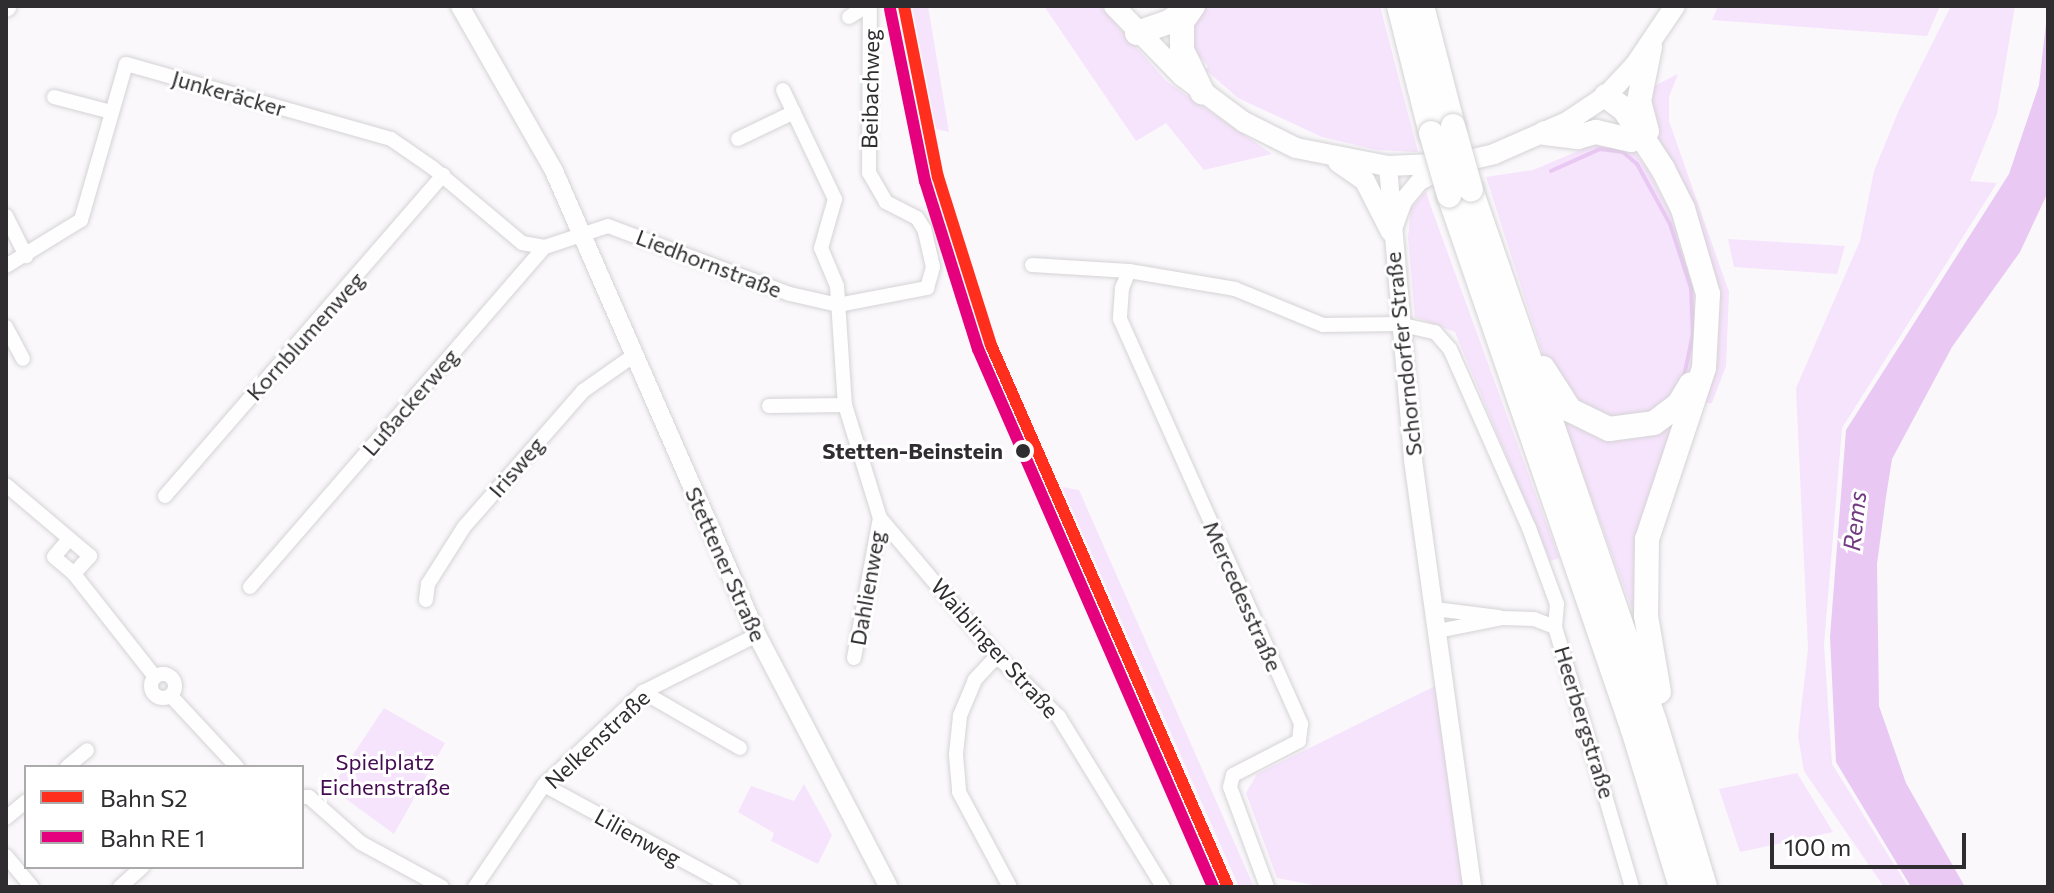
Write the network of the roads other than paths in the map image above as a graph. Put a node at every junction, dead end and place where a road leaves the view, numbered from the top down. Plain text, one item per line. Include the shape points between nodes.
1 (460, 6) edge
2 (868, 6) edge
3 (1114, 6) edge
4 (1161, 6) edge
5 (1192, 6) edge
6 (1386, 6) edge
7 (1399, 6) edge
8 (1422, 6) edge
9 (1675, 6) edge
10 (849, 17) dead end
11 (1137, 33) junction
12 (1650, 47) junction
13 (1410, 53) junction
14 (783, 90) dead end
15 (1202, 92) junction
16 (1606, 96) junction
17 (54, 97) dead end
18 (111, 112) junction
19 (794, 112) junction
20 (1442, 129) junction
21 (1545, 133) junction
22 (738, 139) dead end
23 (1642, 144) junction
24 (1335, 160) junction
25 (1456, 163) junction
26 (1388, 166) junction
27 (443, 175) junction
28 (1460, 193) junction
29 (6, 216) edge
30 (581, 232) junction
31 (1391, 232) junction
32 (545, 247) junction
33 (26, 256) junction
34 (1032, 265) dead end
35 (6, 266) edge
36 (1129, 271) junction
37 (927, 288) joint
38 (838, 305) junction
39 (1399, 324) junction
40 (6, 327) edge
41 (1519, 337) junction
42 (633, 356) junction
43 (23, 359) dead end
44 (845, 405) junction
45 (769, 406) dead end
46 (6, 485) edge
47 (165, 496) dead end
48 (880, 518) junction
49 (69, 539) junction
50 (74, 574) junction
51 (250, 587) dead end
52 (426, 600) dead end
53 (1435, 609) junction
54 (1502, 618) junction
55 (1555, 627) junction
56 (1438, 631) junction
57 (757, 635) junction
58 (997, 656) junction
59 (854, 658) dead end
60 (643, 692) junction
61 (1655, 722) junction
62 (740, 748) dead end
63 (87, 750) dead end
64 (69, 765) edge
65 (235, 765) edge
66 (544, 785) junction
67 (304, 795) edge
68 (24, 803) edge
69 (6, 818) edge
70 (6, 856) edge
71 (140, 869) edge
72 (32, 887) edge
73 (120, 887) edge
74 (442, 887) edge
75 (475, 887) edge
76 (732, 887) edge
77 (889, 887) edge
78 (1010, 887) edge
79 (1163, 887) edge
80 (1267, 887) edge
81 (1472, 887) edge
82 (1632, 887) edge
83 (1681, 887) edge
84 (1705, 887) edge

1 - 30 street, Stettener Straße via 554,171
2 - 10 street, Beibachweg
2 - 37 street, Beibachweg via 869,173 886,202 917,218 924,229 933,267
3 - 11 main road
4 - 11 highway
5 - 11 highway via 1169,22
5 - 15 highway via 1182,22 1182,50
6 - 13 highway via 1392,28
7 - 13 highway
8 - 20 highway
9 - 12 main road
11 - 15 main road
12 - 16 main road
12 - 23 highway via 1639,103
13 - 20 highway
14 - 19 street
15 - 24 main road via 1270,135
16 - 21 main road
16 - 23 highway via 1624,109
17 - 18 street
18 - 27 street, Junkeräcker via 126,64 373,133 408,149
18 - 33 street, Junkeräcker via 81,220
19 - 22 street
19 - 38 street via 835,199 821,248 837,286
20 - 28 highway, bridge
21 - 23 highway via 1578,137 1596,132
21 - 25 main road
23 - 41 highway via 1670,199 1699,282 1701,343 1685,397 1645,427 1598,426 1570,410 1539,358
23 - 61 highway via 1686,219 1710,310 1700,383 1647,539 1646,616 1660,696
24 - 26 main road
24 - 31 main road via 1365,181
25 - 26 main road
25 - 31 street via 1420,181 1403,201
26 - 31 street, Schorndorfer Straße
27 - 32 street, Junkeräcker via 522,243
27 - 47 street, Kornblumenweg
28 - 41 highway
28 - 83 highway
29 - 33 street
30 - 32 street, Lußackerweg
30 - 38 street, Liedhornstraße via 608,226 790,294
30 - 42 street, Stettener Straße
31 - 39 street, Schorndorfer Straße
32 - 51 street, Lußackerweg
33 - 35 street, Junkeräcker
34 - 36 street
36 - 39 street via 1235,289 1323,325
36 - 80 street, Mercedesstraße via 1120,319 1301,724 1299,741 1233,775 1230,787
37 - 38 street, Liedhornstraße
38 - 44 street, Waiblinger Straße
39 - 53 street, Schorndorfer Straße
39 - 55 street via 1435,332 1450,349 1529,528 1557,604
40 - 43 street
41 - 61 highway
42 - 52 street, Irisweg via 583,391 464,527 428,584
42 - 57 street, Stettener Straße
44 - 45 street
44 - 48 street, Waiblinger Straße
46 - 49 street
48 - 58 street, Waiblinger Straße
48 - 59 street, Dahlienweg
49 - 50 street via 54,557
49 - 50 street via 90,556
50 - 65 street via 155,677 154,694 171,696
53 - 54 street
53 - 56 street, Schorndorfer Straße
54 - 55 street, Heerbergstraße via 1534,619
54 - 56 street, Heerbergstraße
55 - 82 street, Heerbergstraße
56 - 81 street, Schorndorfer Straße
57 - 60 street, Nelkenstraße
57 - 77 street, Stettener Straße
58 - 78 street via 975,680 960,716 956,755 959,792
58 - 79 street, Waiblinger Straße via 1059,717
60 - 62 street
60 - 66 street, Nelkenstraße
61 - 84 highway
63 - 64 street
66 - 75 street, Nelkenstraße
66 - 76 street, Lilienweg
67 - 74 street via 361,843
68 - 69 street
70 - 72 street
71 - 73 street

